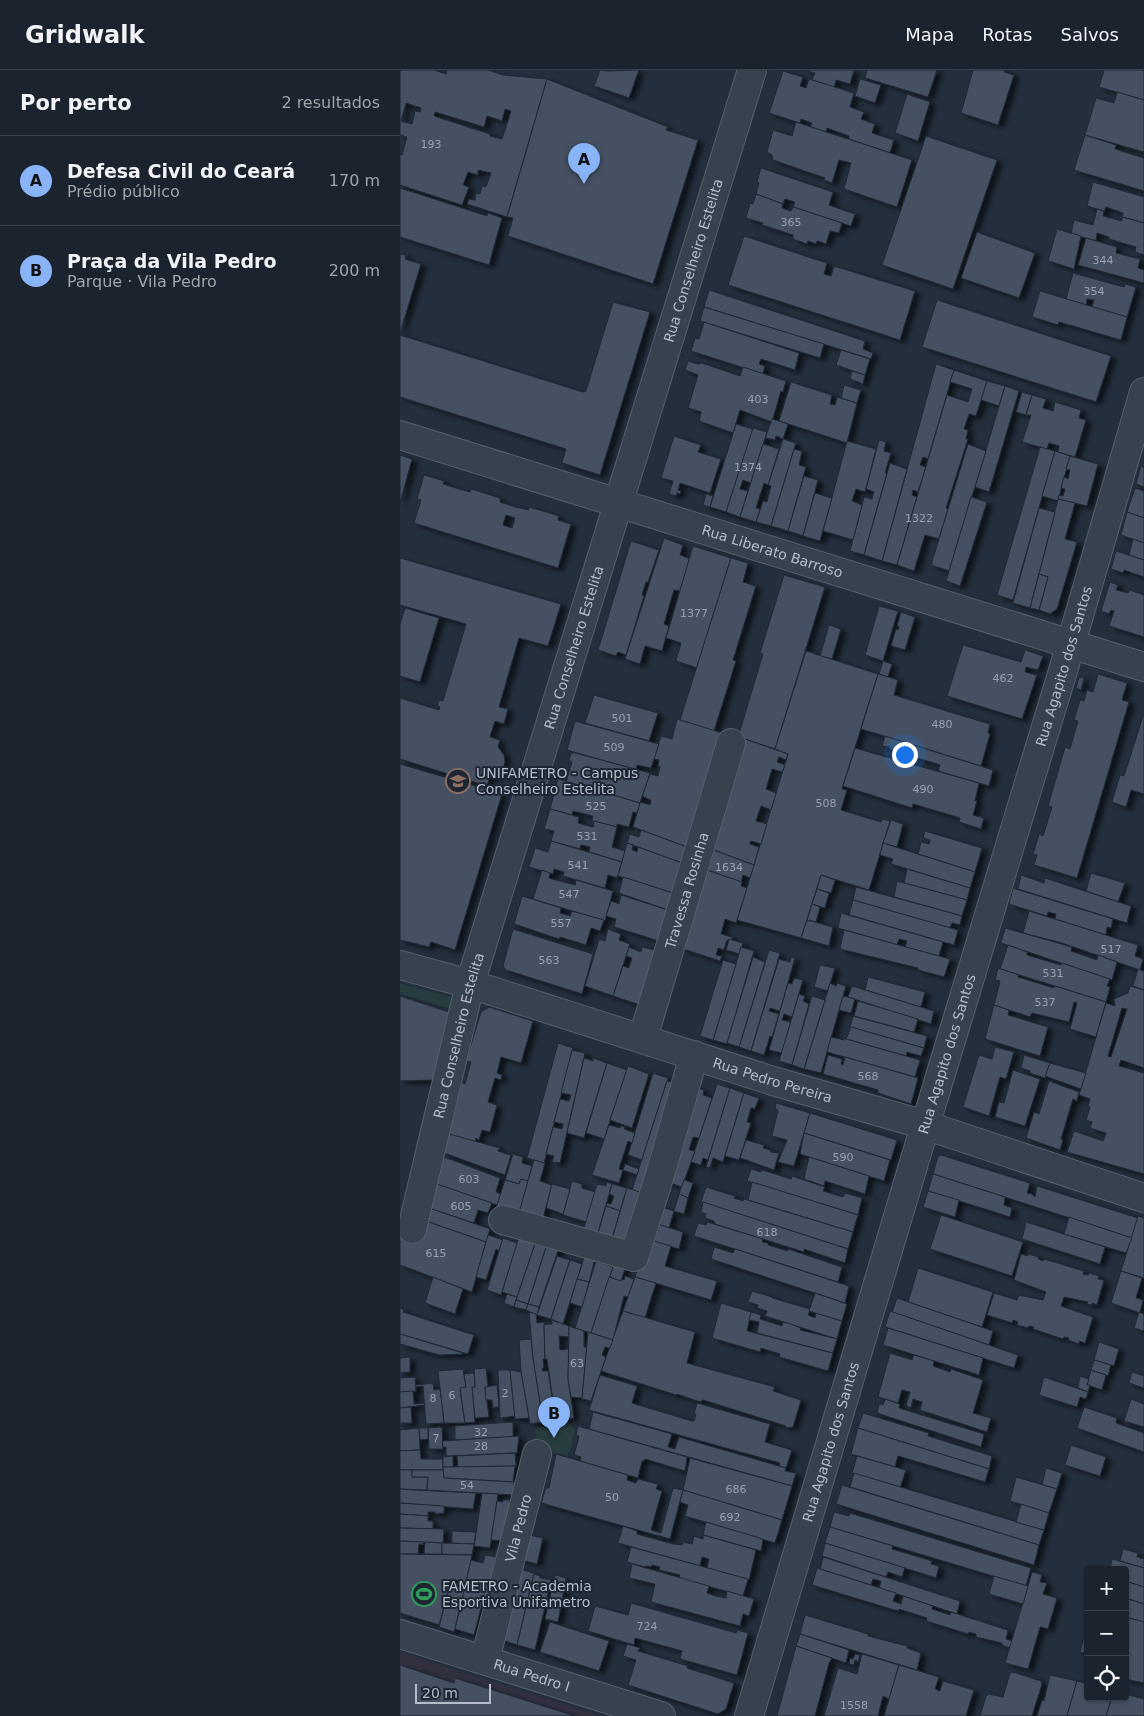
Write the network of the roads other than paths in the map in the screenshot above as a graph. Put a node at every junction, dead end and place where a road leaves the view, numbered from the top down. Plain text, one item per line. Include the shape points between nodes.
1 (752, 70) edge
2 (1144, 392) edge
3 (400, 435) edge
4 (619, 503) junction
5 (1071, 644) junction
6 (1144, 667) edge
7 (731, 743) dead end
8 (400, 965) edge
9 (470, 984) junction
10 (643, 1038) junction
11 (694, 1055) junction
12 (925, 1125) junction
13 (1144, 1198) edge
14 (503, 1220) dead end
15 (412, 1229) dead end
16 (537, 1454) dead end
17 (400, 1634) edge
18 (485, 1660) junction
19 (662, 1716) edge
20 (749, 1716) edge

1 - 4 street, Rua Conselheiro Estelita
2 - 5 street, Rua Agapito dos Santos
3 - 4 street, Rua Liberato Barroso
4 - 5 street, Rua Liberato Barroso
4 - 9 street, Rua Conselheiro Estelita
5 - 6 street, Rua Liberato Barroso
5 - 12 street, Rua Agapito dos Santos
7 - 10 street, Travessa Rosinha
8 - 9 street, Rua Pedro Pereira
9 - 10 street, Rua Pedro Pereira
9 - 15 street, Rua Conselheiro Estelita
10 - 11 street, Rua Pedro Pereira
11 - 12 street, Rua Pedro Pereira
11 - 14 street via 634,1257
12 - 13 street, Rua Pedro Pereira
12 - 20 street, Rua Agapito dos Santos
16 - 18 street, Vila Pedro
17 - 18 street, Rua Pedro I
18 - 19 street, Rua Pedro I

